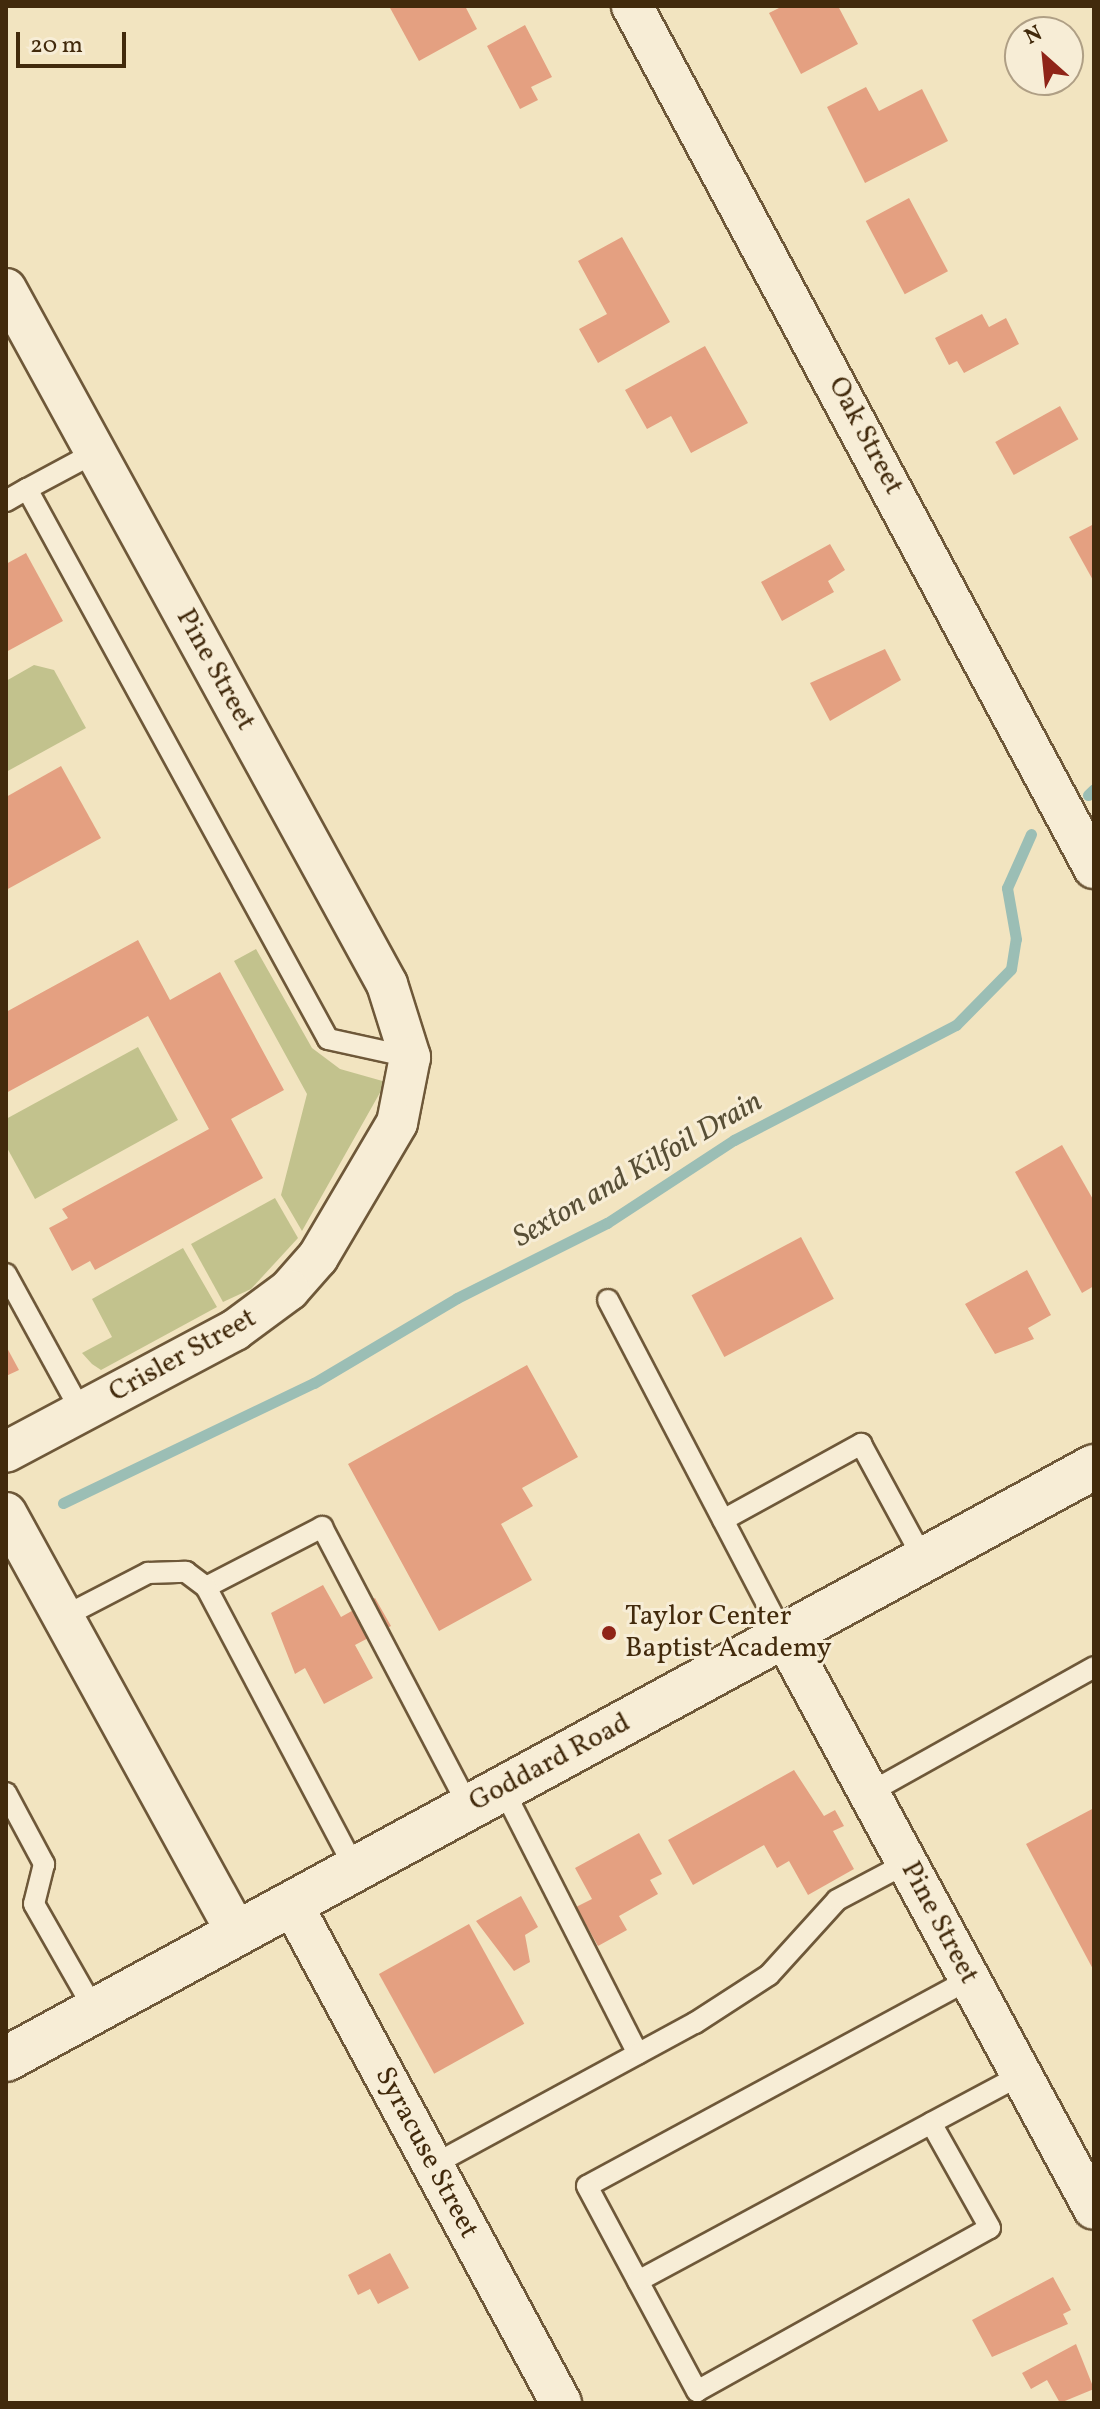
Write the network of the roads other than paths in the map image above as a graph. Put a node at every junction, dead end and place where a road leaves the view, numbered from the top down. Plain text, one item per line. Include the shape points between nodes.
1 (632, 6) edge
2 (6, 289) edge
3 (96, 452) junction
4 (27, 489) junction
5 (6, 501) edge
6 (1094, 868) edge
7 (410, 1057) junction
8 (6, 1274) edge
9 (608, 1300) dead end
10 (82, 1413) junction
11 (6, 1452) edge
12 (1094, 1467) edge
13 (6, 1513) edge
14 (723, 1520) junction
15 (924, 1560) junction
16 (206, 1587) junction
17 (63, 1617) junction
18 (784, 1636) junction
19 (1094, 1667) edge
20 (6, 1793) edge
21 (869, 1793) junction
22 (486, 1798) junction
23 (907, 1863) junction
24 (355, 1869) junction
25 (292, 1904) junction
26 (237, 1933) junction
27 (970, 1979) junction
28 (95, 2011) junction
29 (638, 2054) junction
30 (6, 2059) edge
31 (1021, 2075) junction
32 (931, 2123) junction
33 (433, 2165) junction
34 (1094, 2209) edge
35 (638, 2281) junction
36 (561, 2403) edge

1 - 6 street, Oak Street
2 - 3 street, Pine Street
3 - 4 lane
3 - 7 street, Pine Street via 387,984
4 - 5 lane
4 - 7 lane via 328,1039
7 - 10 street, Crisler Street via 397,1123 318,1257 289,1290 235,1330
8 - 10 lane
9 - 14 lane
10 - 11 street, Crisler Street
12 - 15 main road, Goddard Road
13 - 17 street
14 - 15 lane via 861,1444
14 - 18 lane
15 - 18 main road, Goddard Road
16 - 17 lane via 186,1572 148,1573
16 - 22 lane via 322,1527
16 - 24 lane
17 - 26 street
18 - 21 street, Pine Street
18 - 22 main road, Goddard Road
19 - 21 lane
20 - 28 lane via 44,1864 34,1904
21 - 23 street, Pine Street
22 - 24 main road, Goddard Road
22 - 29 lane
23 - 27 street, Pine Street
23 - 29 lane via 837,1900 769,1975
24 - 25 main road, Goddard Road
25 - 26 main road, Goddard Road
25 - 33 street, Syracuse Street
26 - 28 main road, Goddard Road
27 - 31 street, Pine Street
27 - 35 lane via 587,2186
28 - 30 main road, Goddard Road
29 - 33 lane
31 - 32 lane
31 - 34 street, Pine Street
32 - 35 lane
32 - 35 lane via 990,2228 697,2391
33 - 36 street, Syracuse Street

